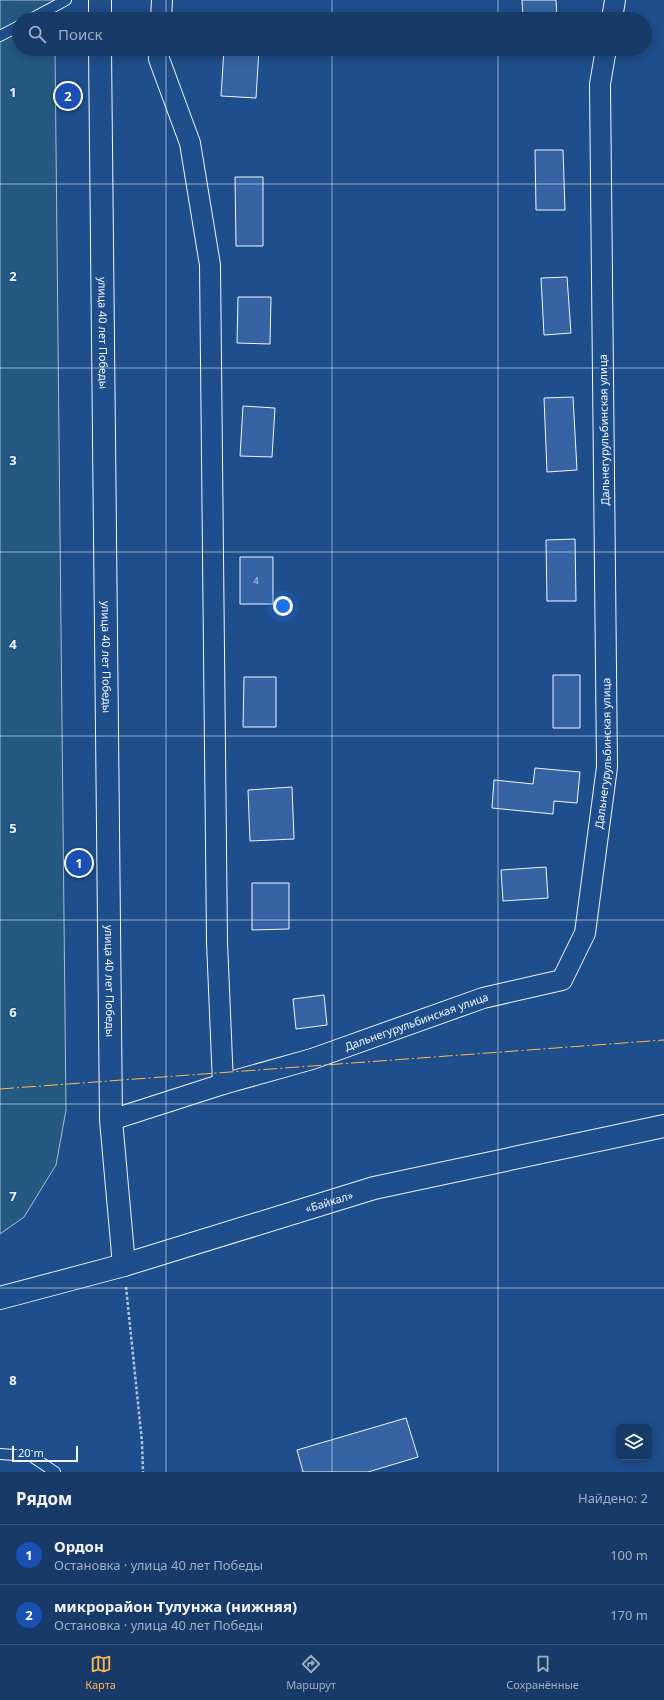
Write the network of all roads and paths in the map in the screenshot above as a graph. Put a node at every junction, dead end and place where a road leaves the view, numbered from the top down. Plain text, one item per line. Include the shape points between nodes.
1 (66, 0) edge
2 (100, 0) edge
3 (162, 0) edge
4 (615, 0) edge
5 (44, 12) edge
6 (100, 12) edge
7 (161, 12) edge
8 (613, 12) edge
9 (12, 30) edge
10 (0, 36) edge
11 (100, 56) edge
12 (159, 56) edge
13 (605, 56) edge
14 (223, 1084) junction
15 (111, 1120) junction
16 (664, 1126) edge
17 (124, 1265) junction
18 (0, 1298) edge
19 (0, 1454) edge
20 (55, 1472) edge
21 (144, 1472) edge

1 - 5 lane
2 - 6 main road
3 - 7 street
4 - 8 street
9 - 10 lane
11 - 15 main road, улица 40 лет Победы
12 - 14 street via 190,143 210,265 217,942
13 - 14 street, Дальнегурульбинская улица via 600,84 607,767 585,933 562,980 483,998 312,1059
14 - 15 street, Дальнегурульбинская улица
15 - 17 main road, улица 40 лет Победы
16 - 17 main road, «Байкал» via 374,1188
17 - 18 main road, «Байкал»
17 - 21 path
19 - 20 lane via 31,1456

